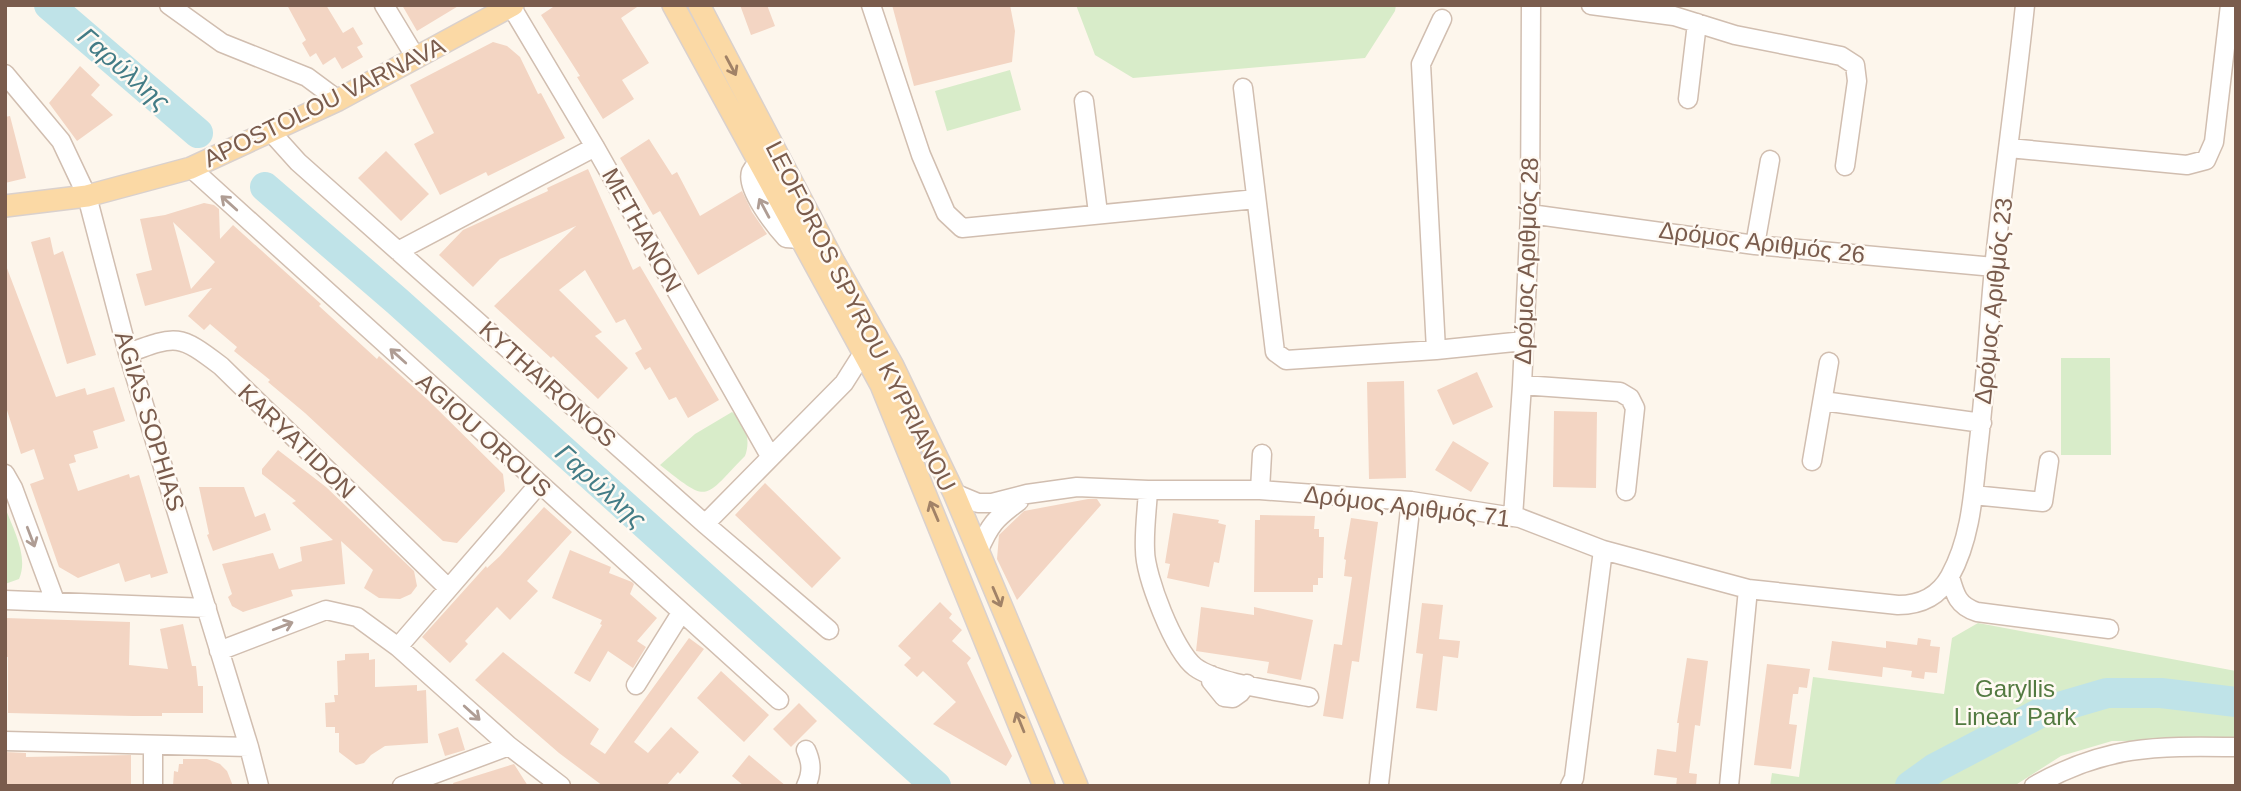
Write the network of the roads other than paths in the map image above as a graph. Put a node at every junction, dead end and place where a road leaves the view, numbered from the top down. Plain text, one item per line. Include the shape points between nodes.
1 (169, 5) edge
2 (384, 5) edge
3 (673, 5) edge
4 (699, 5) edge
5 (871, 5) edge
6 (1531, 5) edge
7 (1591, 5) edge
8 (2025, 5) edge
9 (2230, 5) edge
10 (512, 6) edge
11 (1442, 19) dead end
12 (1697, 23) junction
13 (416, 58) junction
14 (5, 74) edge
15 (1243, 88) dead end
16 (338, 100) junction
17 (1688, 100) dead end
18 (1084, 101) dead end
19 (271, 132) junction
20 (595, 147) junction
21 (2010, 148) junction
22 (1770, 160) dead end
23 (1845, 166) dead end
24 (191, 168) junction
25 (87, 196) junction
26 (1256, 199) junction
27 (5, 206) edge
28 (1098, 213) junction
29 (1530, 214) junction
30 (1755, 244) junction
31 (398, 250) junction
32 (1994, 267) junction
33 (1524, 341) junction
34 (1436, 350) junction
35 (128, 353) junction
36 (863, 353) junction
37 (1829, 362) dead end
38 (844, 383) junction
39 (881, 385) junction
40 (1522, 385) junction
41 (1823, 401) junction
42 (1982, 423) junction
43 (1262, 454) dead end
44 (770, 456) junction
45 (1812, 461) dead end
46 (2049, 461) dead end
47 (5, 474) edge
48 (539, 484) junction
49 (1148, 490) junction
50 (1261, 490) junction
51 (1626, 491) dead end
52 (954, 493) junction
53 (1027, 494) junction
54 (1973, 495) junction
55 (1411, 501) junction
56 (1513, 517) junction
57 (705, 524) junction
58 (1603, 550) junction
59 (978, 552) junction
60 (1945, 583) junction
61 (447, 587) junction
62 (1748, 589) junction
63 (5, 600) edge
64 (55, 601) junction
65 (207, 608) junction
66 (681, 613) junction
67 (2109, 629) dead end
68 (829, 630) dead end
69 (398, 647) junction
70 (219, 651) junction
71 (636, 685) dead end
72 (1309, 696) dead end
73 (779, 700) dead end
74 (5, 741) edge
75 (153, 746) junction
76 (509, 746) junction
77 (249, 747) junction
78 (2236, 747) edge
79 (806, 750) dead end
80 (1379, 784) dead end
81 (153, 786) edge
82 (259, 786) edge
83 (402, 786) edge
84 (561, 786) edge
85 (806, 786) edge
86 (1044, 786) edge
87 (1077, 786) edge
88 (1570, 786) edge
89 (1729, 786) edge
90 (2034, 786) edge

1 - 16 street via 222,43 307,77
2 - 13 street
36 -> 3 main road, LEOFOROS SPYROU KYPRIANOU
4 -> 52 main road, LEOFOROS SPYROU KYPRIANOU via 892,366
5 - 28 street via 921,155 946,213 961,228
6 - 29 street, Δρόμος Αριθμός 28
7 - 12 street
8 - 21 street, Δρόμος Αριθμός 23
9 - 21 street via 2214,142 2206,160 2187,165
10 - 13 main road, APOSTOLOU VARNAVA
10 - 20 street, METHANON
11 - 34 street via 1421,64
12 - 17 street
12 - 23 street via 1841,56 1855,65 1857,81
13 - 16 main road, APOSTOLOU VARNAVA
14 - 25 street, AGIAS SOPHIAS via 61,141
15 - 26 street
16 - 19 main road, APOSTOLOU VARNAVA
18 - 28 street
19 - 24 main road, APOSTOLOU VARNAVA
19 - 31 street, KYTHAIRONOS via 298,162
20 - 31 street
20 - 44 street, METHANON
21 - 32 street, Δρόμος Αριθμός 23
22 - 30 street
24 - 25 main road, APOSTOLOU VARNAVA
48 -> 24 street, AGIOU OROUS
25 - 27 main road, APOSTOLOU VARNAVA
25 - 35 street, AGIAS SOPHIAS
26 - 28 street
26 - 34 street via 1275,352 1286,360
29 - 30 street, Δρόμος Αριθμός 26
29 - 33 street, Δρόμος Αριθμός 28
30 - 32 street, Δρόμος Αριθμός 26
31 - 57 street, KYTHAIRONOS
32 - 42 street, Δρόμος Αριθμός 23
33 - 34 street
33 - 40 street, Δρόμος Αριθμός 28
35 - 61 street, KARYATIDON via 165,340 194,345
35 - 65 street, AGIAS SOPHIAS
36 - 38 street
36 - 39 main road, LEOFOROS SPYROU KYPRIANOU
37 - 41 street
38 - 39 street via 864,380
38 - 44 street
86 -> 39 main road, LEOFOROS SPYROU KYPRIANOU
40 - 51 street via 1619,392 1630,398 1635,408
40 - 56 street, Δρόμος Αριθμός 28
41 - 42 street
41 - 45 street
42 - 54 street, Δρόμος Αριθμός 23
43 - 50 street
44 - 57 street
46 - 54 street via 2042,511
47 -> 64 street
48 - 61 street
48 - 66 street, AGIOU OROUS
49 - 50 street, Δρόμος Αριθμός 71
49 - 53 street, Δρόμος Αριθμός 71 via 1077,487
49 - 72 street via 1144,551 1152,584 1184,654 1195,667 1211,675
50 - 55 street, Δρόμος Αριθμός 71
52 - 53 street, Δρόμος Αριθμός 71 via 978,503
52 - 59 main road, LEOFOROS SPYROU KYPRIANOU
53 - 59 street, Δρόμος Αριθμός 71 via 998,516
54 - 60 street, Δρόμος Αριθμός 23 via 1962,547
55 - 56 street, Δρόμος Αριθμός 71
55 - 80 street
56 - 58 street, Δρόμος Αριθμός 71
57 - 68 street, KYTHAIRONOS
58 - 62 street, Δρόμος Αριθμός 71
58 - 88 street
59 -> 87 main road, LEOFOROS SPYROU KYPRIANOU
60 - 62 street, Δρόμος Αριθμός 71 via 1917,604 1907,605
60 - 67 street via 1965,608 1977,612
61 - 69 street
62 - 89 street
63 - 64 street
64 - 65 street
65 - 70 street, AGIAS SOPHIAS
66 - 71 street
66 - 73 street, AGIOU OROUS
70 -> 69 street via 326,610 358,617
69 -> 76 street
70 - 77 street, AGIAS SOPHIAS
74 - 75 street
75 - 77 street
75 - 81 street
76 - 83 street
76 - 84 street
77 - 82 street, AGIAS SOPHIAS
78 - 90 street via 2161,746 2098,756
79 - 85 street via 811,775

